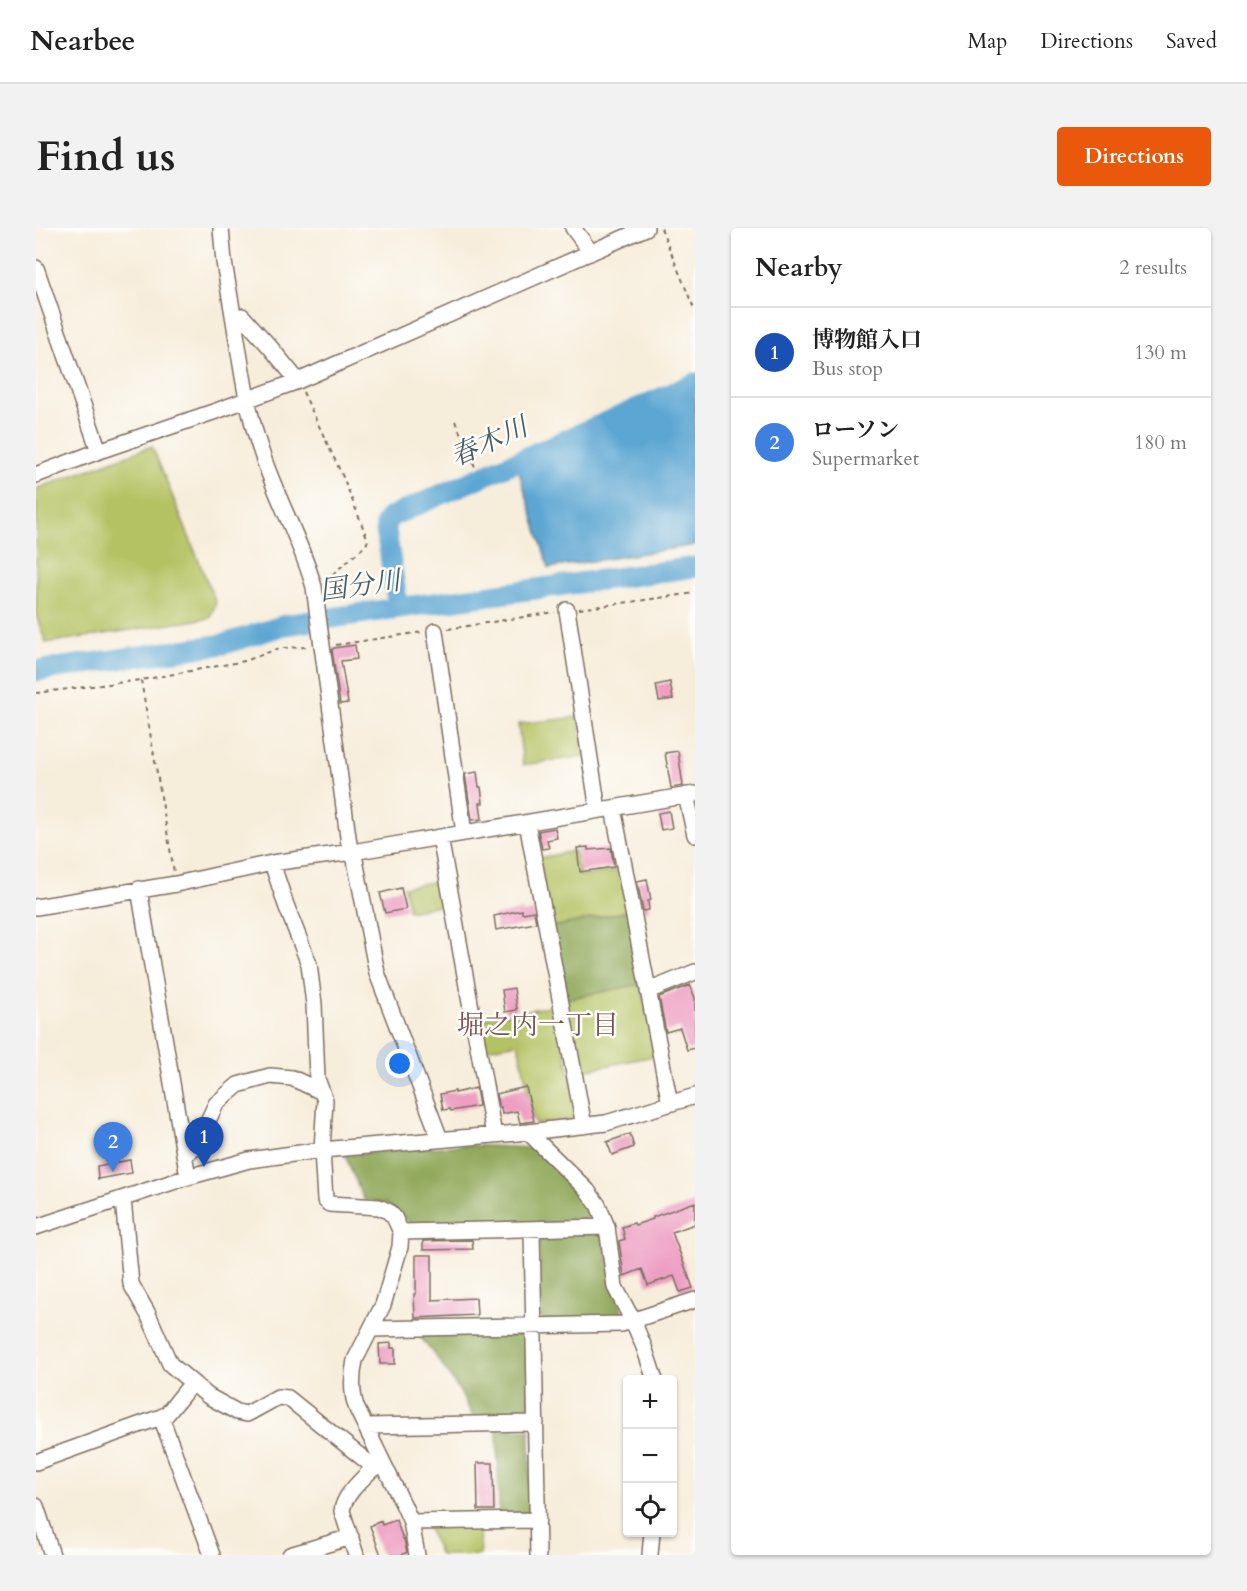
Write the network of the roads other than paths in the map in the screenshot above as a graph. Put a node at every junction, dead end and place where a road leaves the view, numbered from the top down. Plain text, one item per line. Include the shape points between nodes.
1 (221, 228) edge
2 (573, 228) edge
3 (646, 228) edge
4 (590, 253) junction
5 (36, 268) edge
6 (233, 315) junction
7 (298, 381) junction
8 (247, 400) junction
9 (99, 451) junction
10 (36, 475) edge
11 (567, 610) dead end
12 (435, 631) road end
13 (691, 795) edge
14 (605, 809) junction
15 (527, 823) junction
16 (464, 833) junction
17 (695, 835) edge
18 (440, 837) junction
19 (352, 852) junction
20 (272, 863) junction
21 (139, 889) junction
22 (36, 907) edge
23 (695, 972) edge
24 (648, 991) junction
25 (322, 1092) junction
26 (695, 1096) edge
27 (670, 1104) junction
28 (584, 1126) junction
29 (528, 1132) junction
30 (494, 1135) junction
31 (440, 1139) junction
32 (322, 1150) junction
33 (185, 1155) junction
34 (188, 1177) junction
35 (123, 1199) junction
36 (36, 1227) edge
37 (607, 1227) junction
38 (532, 1230) junction
39 (401, 1232) junction
40 (695, 1300) edge
41 (633, 1321) junction
42 (534, 1325) junction
43 (372, 1329) junction
44 (652, 1375) edge
45 (192, 1383) junction
46 (161, 1417) junction
47 (536, 1423) junction
48 (366, 1426) junction
49 (36, 1462) edge
50 (378, 1464) junction
51 (36, 1506) edge
52 (538, 1520) junction
53 (411, 1522) junction
54 (351, 1537) junction
55 (652, 1537) edge
56 (52, 1555) edge
57 (212, 1555) edge
58 (290, 1555) edge
59 (356, 1555) edge
60 (417, 1555) edge
61 (538, 1555) edge
62 (650, 1555) edge

1 - 6 street
2 - 4 street
3 - 4 street
4 - 7 street
5 - 9 street
6 - 7 street via 242,316
6 - 8 street
7 - 8 street
8 - 9 street
8 - 19 street via 262,457 306,562 314,592
9 - 10 street
11 - 14 street
12 - 16 street
13 - 14 street
13 - 17 street
14 - 15 street
14 - 24 street
15 - 16 street
15 - 28 street
16 - 18 street
18 - 19 street
18 - 30 street
19 - 20 street
19 - 31 street via 377,974
20 - 21 street
20 - 25 street via 309,964 317,1079
21 - 22 street
21 - 33 street
23 - 24 street
24 - 27 street
25 - 32 street
25 - 33 street via 292,1078 270,1076 238,1084 216,1104 195,1146
26 - 27 street
27 - 28 street
28 - 29 street
29 - 30 street
29 - 37 street via 587,1190
30 - 31 street
31 - 32 street
32 - 34 street via 249,1160
32 - 39 street via 325,1200 329,1204 379,1207 394,1217
33 - 34 street
34 - 35 street
35 - 36 street
35 - 45 street via 131,1284 170,1364
37 - 38 street
37 - 41 street via 615,1287
38 - 39 street
38 - 42 street
39 - 43 street via 383,1305
40 - 41 street
41 - 42 street
41 - 44 street
42 - 43 street
42 - 47 street
43 - 48 street via 353,1369 354,1402
45 - 46 street
45 - 50 street via 222,1405 247,1414 270,1400 288,1398
46 - 49 street
46 - 57 street
47 - 48 street
47 - 52 street
48 - 50 street
50 - 53 street
50 - 54 street via 343,1505
51 - 56 street
52 - 53 street
52 - 61 street
53 - 60 street
54 - 58 street
54 - 59 street
55 - 62 street

